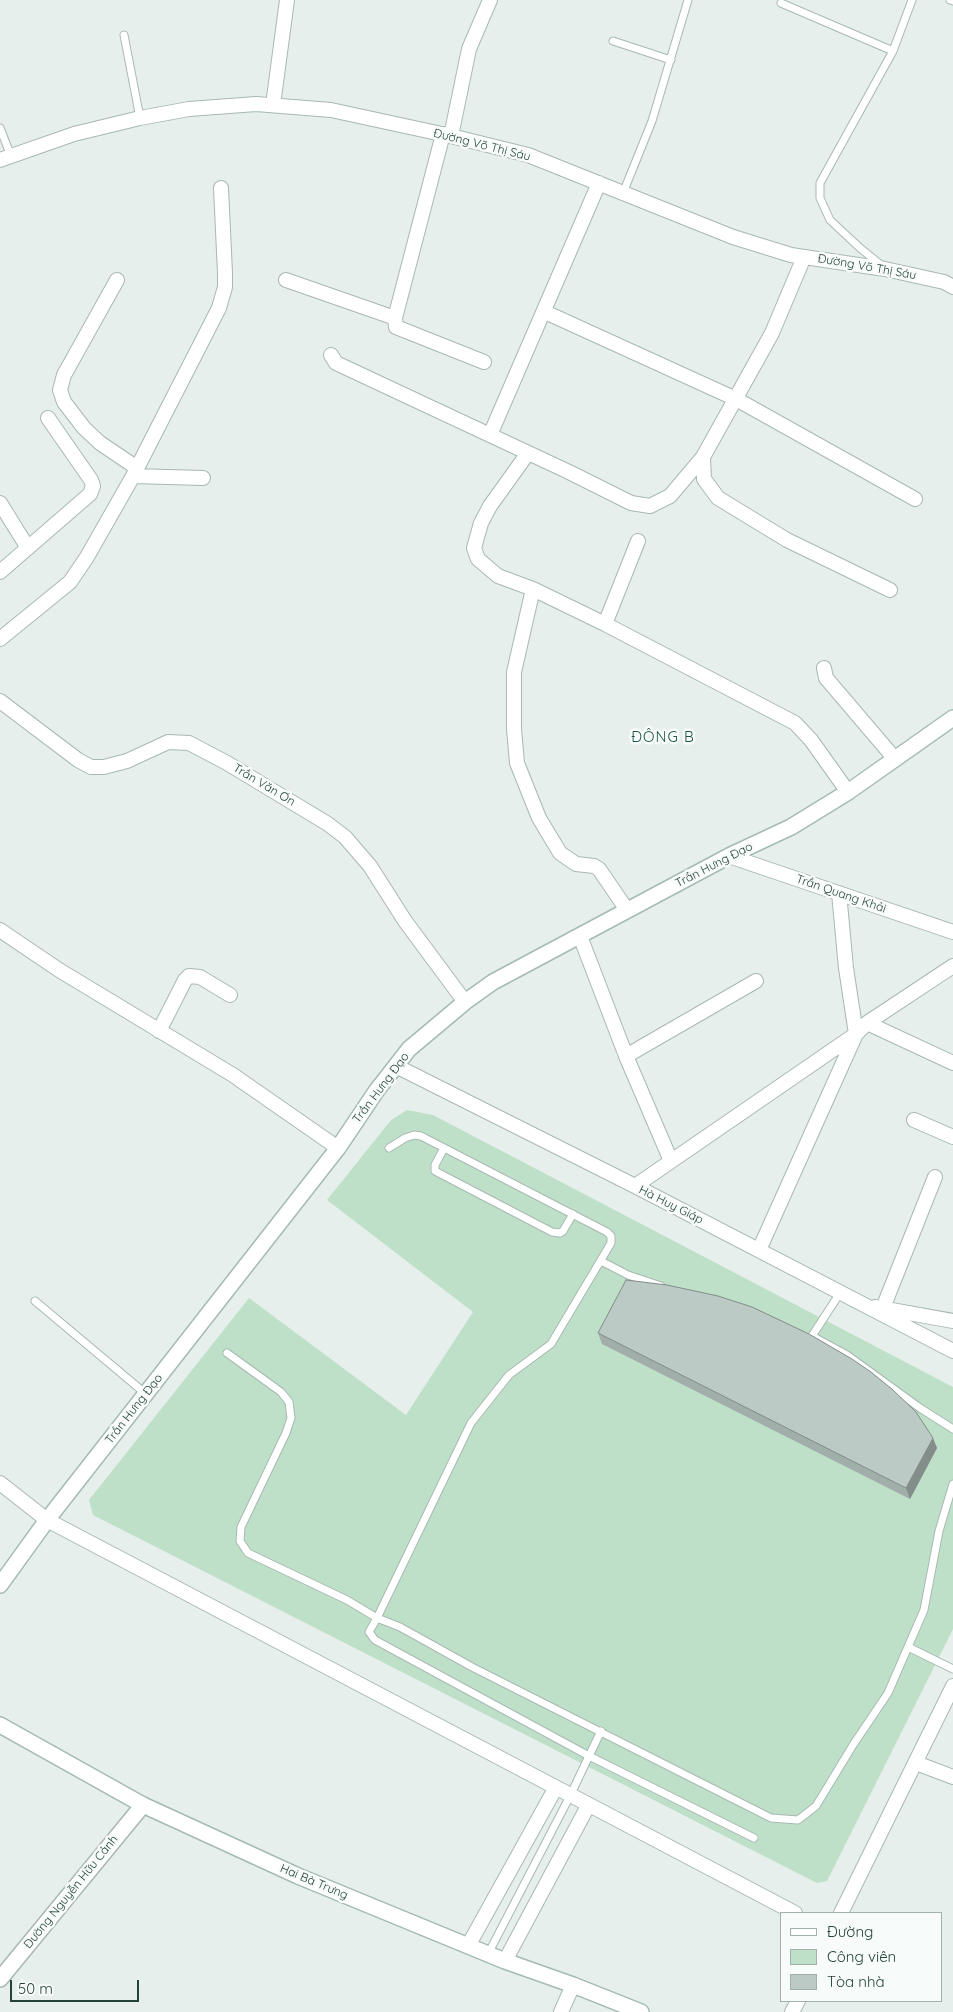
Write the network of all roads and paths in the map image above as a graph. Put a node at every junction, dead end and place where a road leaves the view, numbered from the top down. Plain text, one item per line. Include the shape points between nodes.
1 (287, 0) edge
2 (490, 0) edge
3 (688, 0) edge
4 (912, 0) edge
5 (781, 3) dead end
6 (124, 35) dead end
7 (613, 40) dead end
8 (893, 50) junction
9 (671, 60) junction
10 (273, 105) junction
11 (140, 118) junction
12 (0, 128) edge
13 (447, 135) junction
14 (5, 158) edge
15 (599, 183) junction
16 (221, 188) dead end
17 (623, 193) junction
18 (804, 257) junction
19 (885, 269) junction
20 (117, 280) dead end
21 (286, 280) dead end
22 (953, 287) edge
23 (545, 312) junction
24 (395, 318) junction
25 (331, 355) dead end
26 (484, 362) dead end
27 (736, 399) junction
28 (48, 418) dead end
29 (490, 435) junction
30 (528, 453) junction
31 (703, 457) junction
32 (135, 472) junction
33 (203, 478) dead end
34 (914, 499) dead end
35 (0, 503) edge
36 (638, 540) dead end
37 (28, 548) junction
38 (0, 572) edge
39 (532, 589) junction
40 (890, 590) dead end
41 (605, 624) junction
42 (0, 639) edge
43 (824, 668) dead end
44 (0, 701) edge
45 (953, 718) edge
46 (896, 759) junction
47 (848, 792) junction
48 (729, 856) junction
49 (839, 893) junction
50 (627, 910) junction
51 (0, 930) edge
52 (953, 932) edge
53 (580, 936) junction
54 (953, 966) edge
55 (756, 981) dead end
56 (230, 995) dead end
57 (465, 1002) junction
58 (867, 1024) junction
59 (159, 1031) junction
60 (856, 1034) junction
61 (626, 1056) junction
62 (953, 1063) edge
63 (396, 1066) junction
64 (914, 1120) dead end
65 (953, 1137) edge
66 (338, 1148) junction
67 (389, 1148) dead end
68 (444, 1148) junction
69 (671, 1161) junction
70 (935, 1177) dead end
71 (635, 1186) junction
72 (573, 1214) junction
73 (759, 1250) junction
74 (601, 1261) junction
75 (668, 1288) edge
76 (840, 1293) junction
77 (35, 1301) dead end
78 (866, 1307) junction
79 (883, 1308) junction
80 (953, 1321) edge
81 (802, 1333) edge
82 (812, 1336) junction
83 (953, 1352) edge
84 (227, 1353) dead end
85 (146, 1394) junction
86 (953, 1429) edge
87 (0, 1484) edge
88 (953, 1484) edge
89 (47, 1520) junction
90 (0, 1585) edge
91 (377, 1618) junction
92 (908, 1647) junction
93 (953, 1669) edge
94 (953, 1686) edge
95 (0, 1726) edge
96 (601, 1731) junction
97 (589, 1756) junction
98 (916, 1763) junction
99 (953, 1777) edge
100 (555, 1789) junction
101 (570, 1796) junction
102 (143, 1805) junction
103 (588, 1806) junction
104 (754, 1838) dead end
105 (793, 1912) edge
106 (842, 1912) edge
107 (468, 1946) junction
108 (488, 1954) junction
109 (505, 1961) junction
110 (0, 1979) edge
111 (574, 1985) junction
112 (561, 2012) edge
113 (641, 2012) edge

1 - 10 street
2 - 13 street via 469,49
3 - 9 lane
4 - 8 lane
5 - 8 lane
6 - 11 lane
7 - 9 lane
8 - 19 lane via 820,183 820,198 830,220
9 - 17 lane via 652,122
10 - 11 street, Đường Võ Thị Sáu via 189,110
10 - 13 street, Đường Võ Thị Sáu via 331,110
11 - 14 street, Đường Võ Thị Sáu via 74,134
12 - 14 lane
13 - 15 street, Đường Võ Thị Sáu via 528,155
13 - 24 street
15 - 17 street, Đường Võ Thị Sáu
15 - 23 street
16 - 32 street via 225,273 219,308
17 - 18 street, Đường Võ Thị Sáu via 733,237
18 - 19 street, Đường Võ Thị Sáu
18 - 27 street via 772,333
19 - 22 street, Đường Võ Thị Sáu via 944,282
20 - 32 street via 64,375 60,390 64,402 84,428
21 - 24 street
23 - 27 street
23 - 29 street
24 - 26 street via 396,327
25 - 29 street via 336,363
27 - 31 street
27 - 34 street
28 - 37 street via 93,486 90,494
29 - 30 street
30 - 31 street via 631,504 650,506 670,496
30 - 39 street via 490,506 481,522 474,548 478,559 488,569
31 - 40 street via 704,479 718,498 787,540
32 - 33 street
32 - 42 street via 70,582
35 - 37 street
36 - 41 street
37 - 38 street
39 - 41 street
39 - 50 street via 514,672 517,763 539,818 560,853 576,864 599,869
41 - 47 street via 795,723
43 - 46 street via 826,678
44 - 57 street, Trần Văn Ơn via 91,767 127,762 168,742 189,744 328,824 345,837 370,866
45 - 46 main road, Trần Hưng Đạo
46 - 47 main road, Trần Hưng Đạo
47 - 48 main road, Trần Hưng Đạo via 791,827
48 - 49 street, Trần Quang Khải
48 - 50 main road, Trần Hưng Đạo
49 - 52 street, Trần Quang Khải
49 - 60 street
50 - 53 main road, Trần Hưng Đạo
51 - 59 street
53 - 57 main road, Trần Hưng Đạo via 493,982
53 - 61 street
54 - 58 street
55 - 61 street
56 - 59 street via 200,977 189,976
57 - 63 main road, Trần Hưng Đạo via 409,1049
58 - 60 street
58 - 62 street
59 - 66 street via 232,1075
60 - 69 street
60 - 73 street
61 - 69 street
63 - 66 main road, Trần Hưng Đạo
63 - 71 street, Hà Huy Giáp
64 - 65 street
66 - 85 main road, Trần Hưng Đạo
67 - 68 lane via 405,1138 421,1136
68 - 72 lane
68 - 72 lane via 435,1171 517,1214 556,1233 562,1231
69 - 71 street
70 - 79 street
71 - 73 street, Hà Huy Giáp
72 - 74 lane via 611,1236 612,1242
73 - 76 street, Hà Huy Giáp
74 - 75 lane via 628,1275
74 - 91 lane via 551,1344 509,1375 471,1423
76 - 78 street, Hà Huy Giáp
76 - 82 lane
77 - 85 lane
78 - 79 street, Hà Huy Giáp
78 - 83 street
79 - 80 street, Hà Huy Giáp
81 - 82 lane
82 - 86 lane via 847,1355
84 - 91 lane via 281,1392 289,1402 290,1410 286,1433 241,1527 240,1541 248,1553 347,1600
85 - 89 main road, Trần Hưng Đạo
87 - 89 street
88 - 92 lane via 939,1531 924,1610
89 - 90 main road, Trần Hưng Đạo
89 - 100 street
91 - 96 lane
91 - 97 lane via 369,1632 375,1640
92 - 93 lane
92 - 96 lane via 888,1693 816,1806 798,1820 771,1818
94 - 98 street
95 - 102 main road, Hai Bà Trưng
96 - 97 lane
97 - 101 lane
97 - 104 lane
98 - 99 street
98 - 106 street
100 - 101 street
100 - 107 street
101 - 103 street
101 - 108 lane
102 - 107 main road, Hai Bà Trưng via 298,1876
102 - 110 main road, Đường Nguyễn Hữu Cảnh
103 - 105 street
103 - 109 street
107 - 108 main road, Hai Bà Trưng
108 - 109 main road, Hai Bà Trưng
109 - 111 main road, Hai Bà Trưng
111 - 112 street
111 - 113 main road, Hai Bà Trưng

